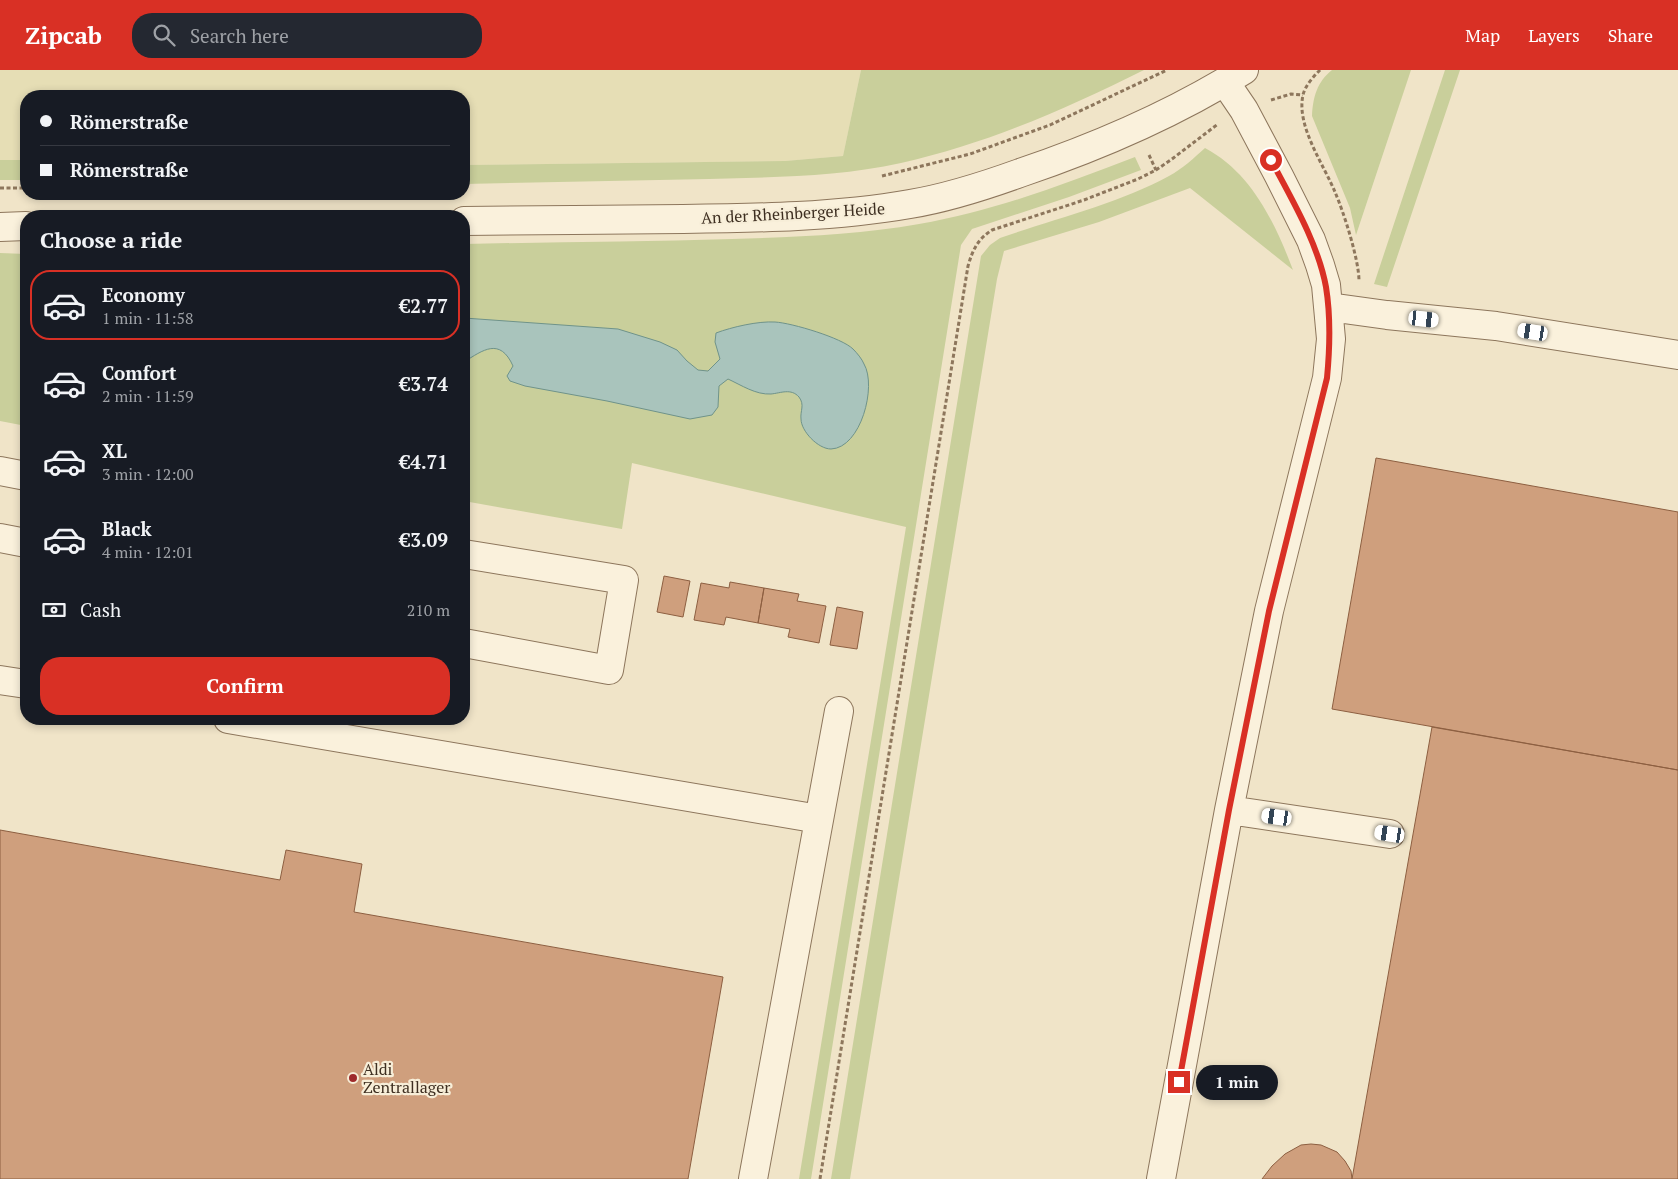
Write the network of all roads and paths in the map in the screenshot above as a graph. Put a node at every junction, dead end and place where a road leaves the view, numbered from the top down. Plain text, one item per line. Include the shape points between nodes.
1 (1166, 70) edge
2 (1234, 76) edge
3 (1303, 95) dead end
4 (1244, 110) junction
5 (881, 176) dead end
6 (0, 188) edge
7 (20, 188) edge
8 (470, 221) edge
9 (20, 226) edge
10 (0, 227) edge
11 (1328, 307) junction
12 (1678, 356) edge
13 (0, 471) edge
14 (20, 475) edge
15 (0, 538) edge
16 (20, 543) edge
17 (470, 555) edge
18 (470, 644) edge
19 (0, 680) edge
20 (20, 683) edge
21 (839, 711) dead end
22 (284, 725) edge
23 (1229, 810) junction
24 (819, 819) junction
25 (1390, 834) dead end
26 (752, 1179) edge
27 (820, 1179) edge
28 (1161, 1179) edge

1 - 5 path via 1050,125 970,154
2 - 4 street
2 - 8 street, An der Rheinberger Heide via 1104,142 993,183 910,204 796,216
3 - 4 path via 1291,94
4 - 11 street via 1311,240 1326,285
4 - 27 path via 1217,125 1156,170 1084,200 992,230 982,236 973,249
6 - 7 path
9 - 10 street
11 - 12 street via 1496,326
11 - 23 street via 1331,339 1327,378 1269,611
13 - 14 street
15 - 16 street
17 - 18 street via 624,580 609,670
19 - 20 street
21 - 24 street
22 - 24 street
23 - 25 street
23 - 28 street
24 - 26 street

